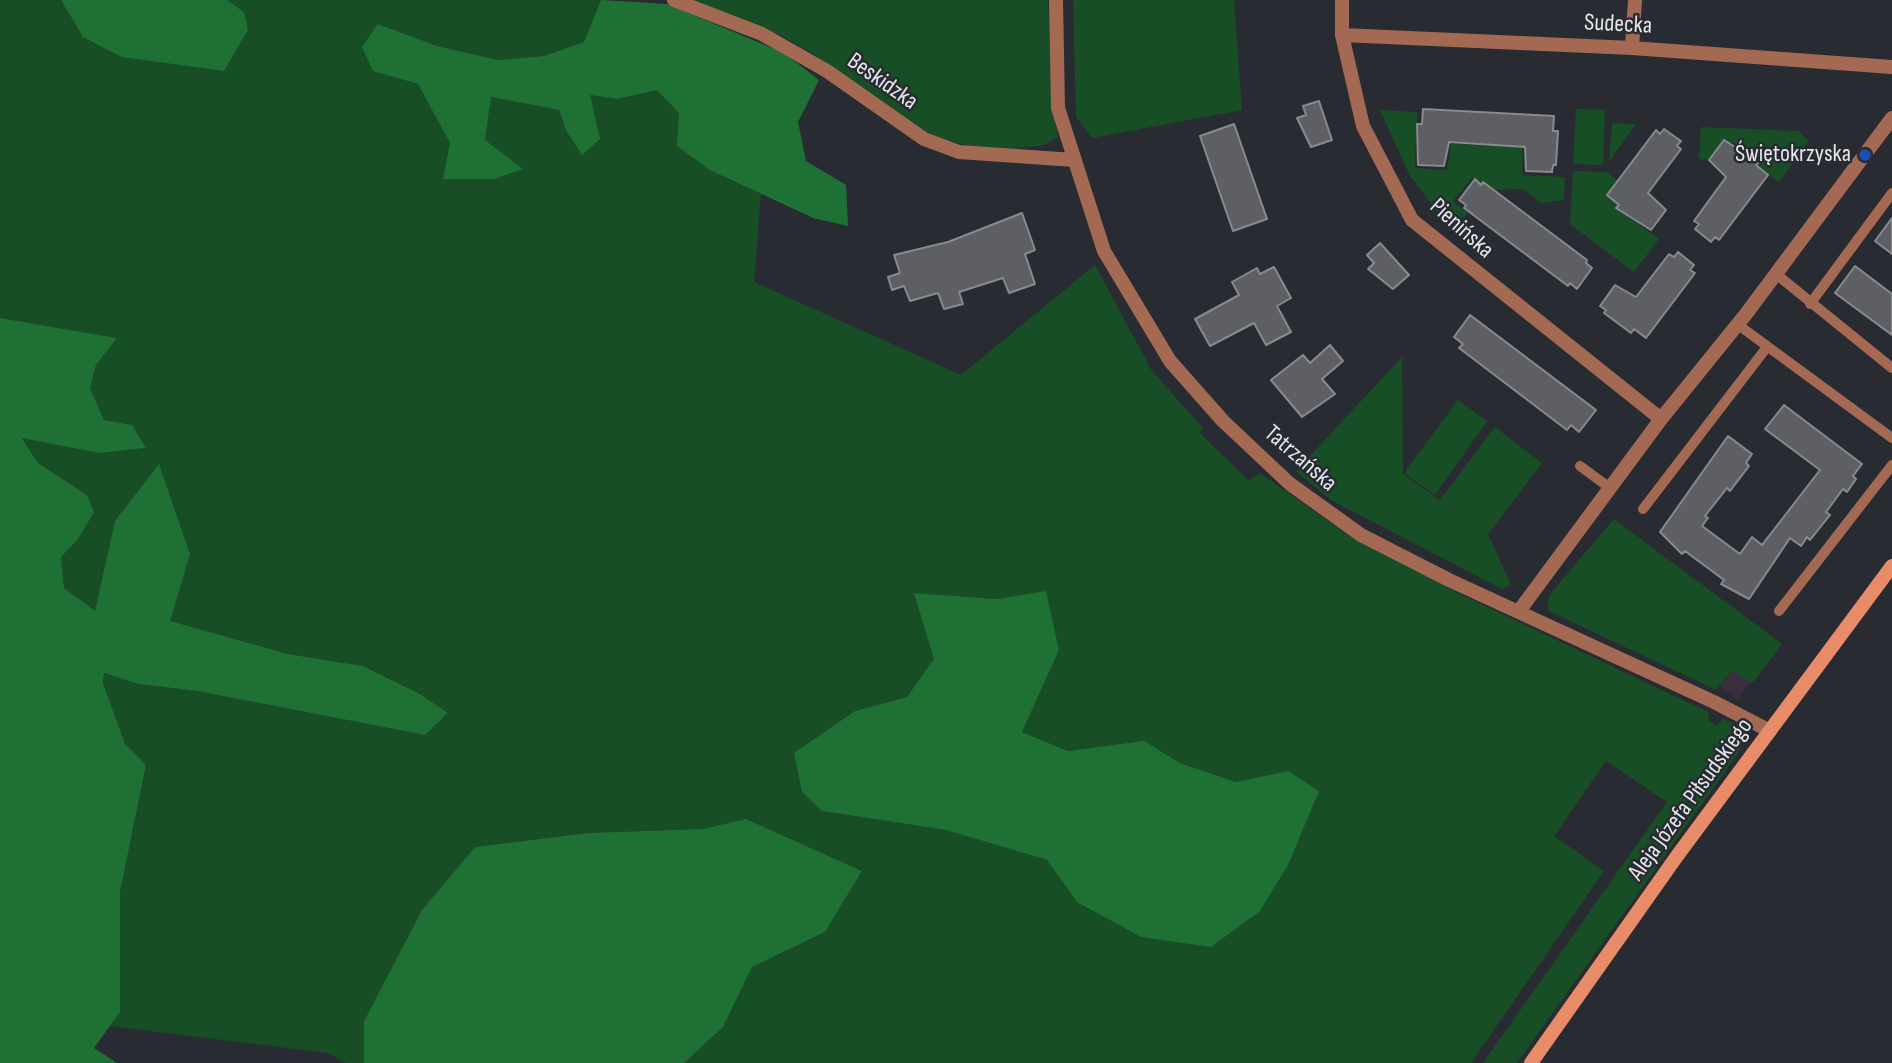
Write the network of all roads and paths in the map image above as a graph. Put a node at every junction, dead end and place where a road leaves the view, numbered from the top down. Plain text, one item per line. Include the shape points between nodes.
1 (674, 0) edge
2 (1056, 0) edge
3 (1342, 0) edge
4 (1635, 0) edge
5 (1342, 35) junction
6 (1632, 48) junction
7 (1892, 66) edge
8 (1892, 118) edge
9 (1074, 160) junction
10 (1892, 193) edge
11 (1776, 274) junction
12 (1810, 304) junction
13 (1737, 324) junction
14 (1767, 347) junction
15 (1892, 368) edge
16 (1661, 419) junction
17 (1892, 438) edge
18 (1892, 465) edge
19 (1580, 466) dead end
20 (1610, 488) junction
21 (1643, 509) dead end
22 (1892, 566) edge
23 (1519, 611) junction
24 (1779, 611) dead end
25 (1770, 731) junction
26 (1531, 1063) edge

1 - 9 street, Beskidzka via 762,34 827,71 924,139 959,152
2 - 9 street, Tatrzańska via 1058,108
3 - 5 street, Pienińska
4 - 6 street
5 - 6 street, Sudecka
5 - 16 street, Pienińska via 1363,126 1412,220
6 - 7 street, Sudecka
8 - 11 street
9 - 23 street, Tatrzańska via 1104,251 1171,361 1223,421 1290,484 1361,535
10 - 12 lane
11 - 12 lane
11 - 13 street
12 - 15 lane
13 - 14 lane
13 - 16 street
14 - 17 lane
14 - 21 lane
16 - 20 street
18 - 24 lane
19 - 20 lane
20 - 23 street
22 - 25 main road, Aleja Józefa Piłsudskiego
23 - 25 street, Tatrzańska
25 - 26 main road, Aleja Józefa Piłsudskiego

